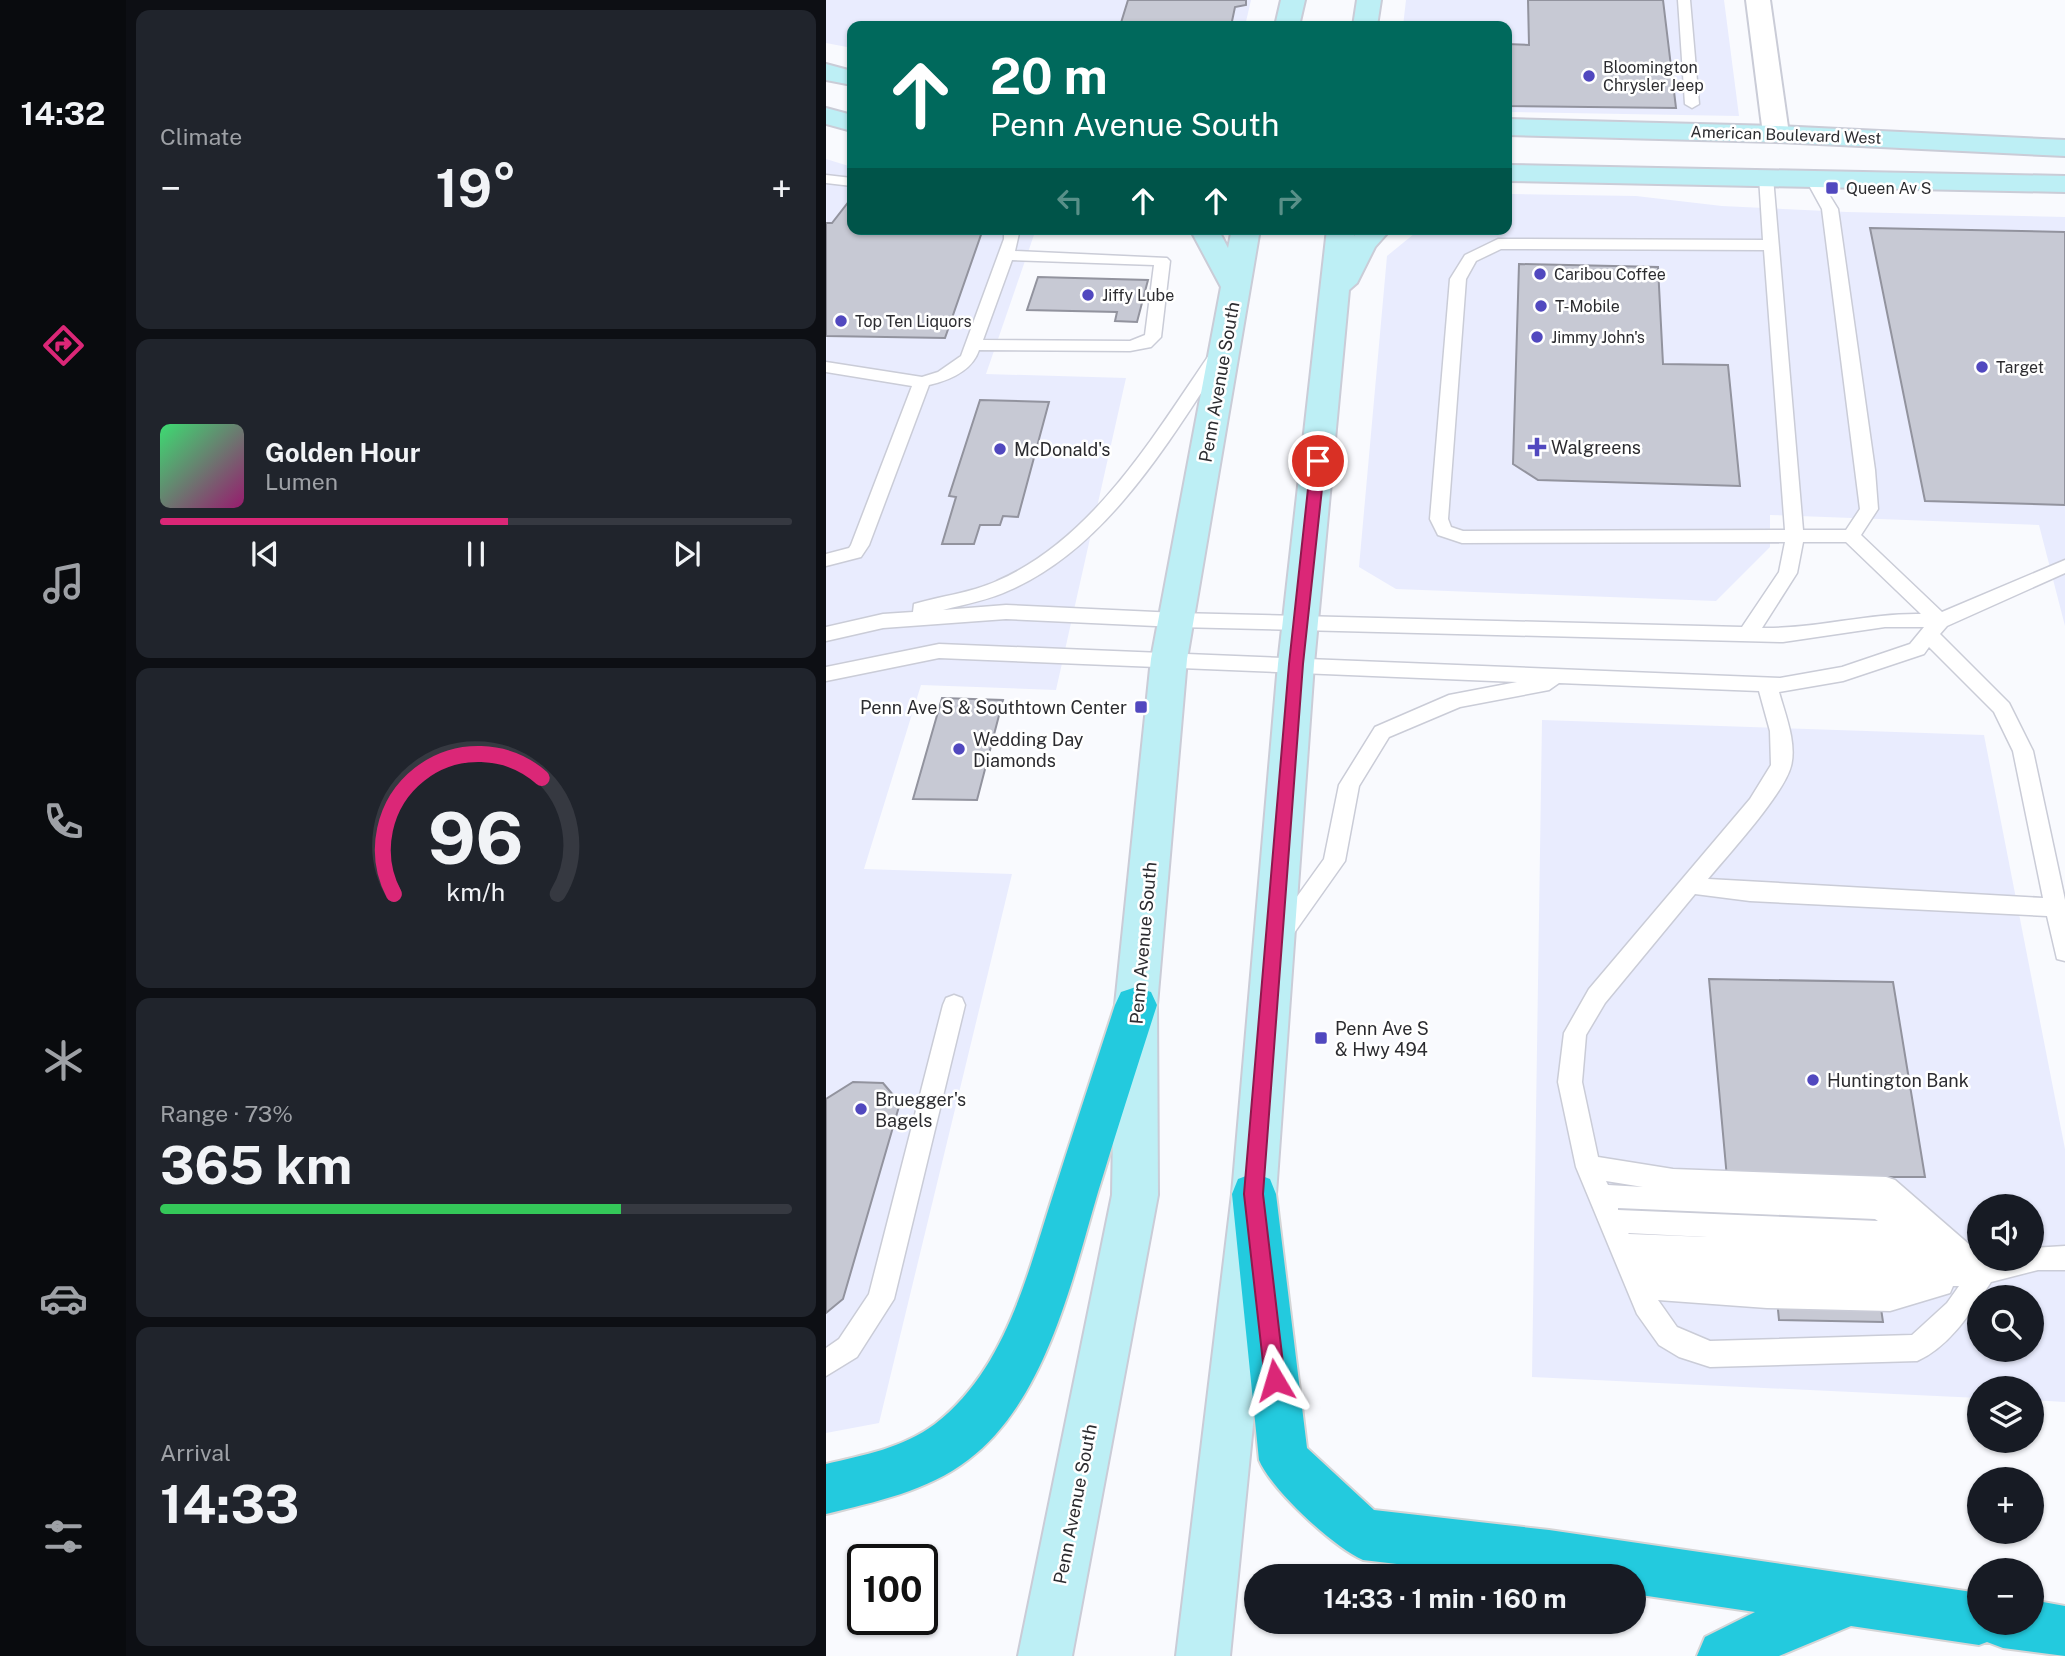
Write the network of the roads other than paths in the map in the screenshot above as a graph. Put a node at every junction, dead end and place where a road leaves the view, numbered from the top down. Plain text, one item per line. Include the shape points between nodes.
1 (1293, 0) edge
2 (1369, 0) edge
3 (1684, 0) edge
4 (1759, 0) edge
5 (1288, 21) edge
6 (1366, 21) edge
7 (826, 72) edge
8 (847, 77) edge
9 (1692, 104) dead end
10 (826, 116) edge
11 (847, 122) edge
12 (1512, 127) edge
13 (1776, 134) junction
14 (2065, 148) edge
15 (1512, 173) edge
16 (1766, 177) junction
17 (1812, 178) junction
18 (826, 179) edge
19 (847, 181) edge
20 (2065, 184) edge
21 (1011, 235) edge
22 (1207, 235) edge
23 (1245, 235) edge
24 (1341, 235) edge
25 (1371, 235) edge
26 (1770, 245) junction
27 (1006, 255) junction
28 (1236, 286) junction
29 (1334, 301) junction
30 (1225, 344) junction
31 (974, 345) junction
32 (826, 367) edge
33 (922, 382) junction
34 (1851, 536) junction
35 (1795, 537) junction
36 (826, 560) edge
37 (2065, 566) edge
38 (1177, 620) junction
39 (883, 621) junction
40 (1303, 622) junction
41 (1934, 628) junction
42 (1748, 633) junction
43 (826, 634) edge
44 (1169, 659) junction
45 (1296, 664) junction
46 (826, 674) edge
47 (1585, 676) junction
48 (1767, 684) junction
49 (1688, 885) junction
50 (2056, 908) junction
51 (1273, 944) junction
52 (2065, 952) edge
53 (954, 1005) dead end
54 (1136, 1005) junction
55 (1588, 1167) junction
56 (1254, 1194) junction
57 (1600, 1196) junction
58 (1611, 1221) junction
59 (1621, 1246) junction
60 (2065, 1258) edge
61 (1983, 1272) junction
62 (1634, 1278) junction
63 (826, 1363) edge
64 (826, 1489) edge
65 (1853, 1600) junction
66 (1967, 1617) edge
67 (2044, 1629) edge
68 (2065, 1632) edge
69 (1047, 1646) edge
70 (1203, 1653) edge
71 (1724, 1656) edge

1 - 5 main road
2 - 6 main road
3 - 9 lane
4 - 13 street
7 - 8 main road
10 - 11 main road
12 - 13 main road, American Boulevard West
13 - 14 main road, American Boulevard West
15 - 16 main road
16 - 17 main road
16 - 26 lane
17 - 20 main road
17 - 34 lane via 1830,209 1866,470 1869,509
18 - 19 lane
21 - 27 lane
22 - 28 main road
23 - 28 main road, Penn Avenue South
24 - 29 main road
25 - 29 main road
26 - 35 lane
26 - 35 lane via 1498,244 1470,258 1458,279 1439,519 1444,531 1462,537
27 - 31 lane
27 - 31 lane via 1162,261 1153,337 1130,346
28 - 30 main road, Penn Avenue South
29 - 40 main road
30 - 38 main road, Penn Avenue South
30 - 39 lane via 1125,486 1067,543 1012,582
31 - 33 lane via 968,359 944,376
32 - 33 lane
33 - 36 lane via 860,545 855,553
34 - 35 lane
34 - 41 lane
35 - 42 lane via 1788,573
37 - 41 lane
38 - 39 lane via 1006,612
38 - 40 lane
38 - 44 main road, Penn Avenue South
39 - 43 lane
40 - 42 lane
40 - 45 main road
41 - 42 lane via 1885,620 1783,635
41 - 48 lane via 1917,649 1843,674
41 - 50 lane via 2002,708 2023,751
44 - 45 lane
44 - 46 lane via 939,651
44 - 54 main road, Penn Avenue South
45 - 47 lane
45 - 51 main road
47 - 48 lane
47 - 51 lane via 1456,701 1382,732 1349,785 1335,861
48 - 49 lane via 1780,730 1781,766 1757,805
49 - 50 lane
49 - 55 lane via 1597,996 1575,1033 1570,1082
50 - 52 lane
51 - 56 main road
53 - 63 lane via 881,1299 848,1348
54 - 64 highway via 1042,1299 1016,1361 985,1408 953,1441 901,1471
54 - 69 main road, Penn Avenue South via 1135,1195
55 - 57 lane
55 - 61 lane via 1673,1180 1886,1188
56 - 65 highway via 1284,1460 1363,1534
56 - 70 main road
57 - 58 lane
57 - 61 lane via 1879,1208
58 - 59 lane
58 - 61 lane via 1887,1233
59 - 61 lane via 1888,1254
59 - 62 lane
60 - 61 lane via 2038,1258
61 - 62 lane via 1890,1299 1767,1296
61 - 62 lane via 1956,1312 1917,1348 1710,1354 1668,1336
65 - 66 highway
65 - 71 highway via 1777,1629
67 - 68 highway

